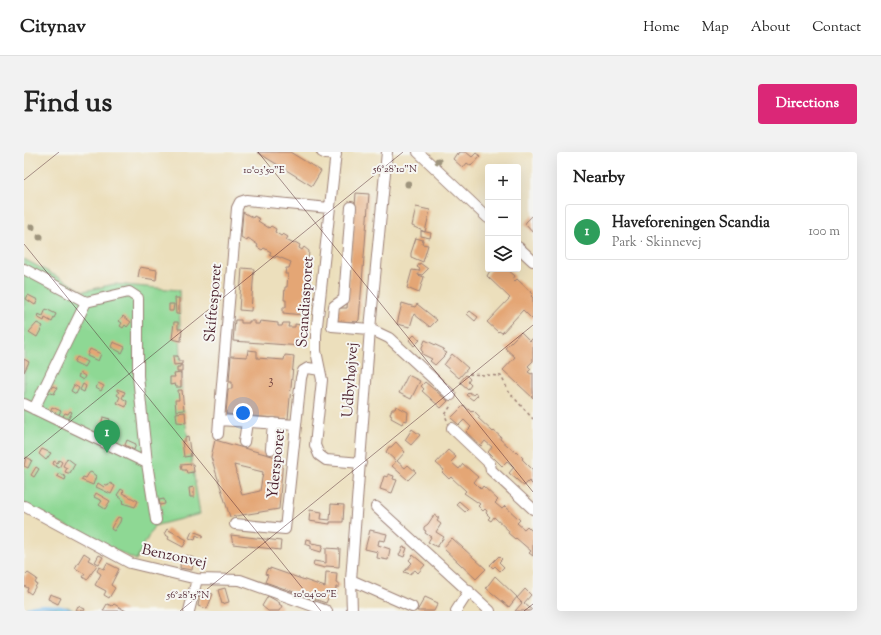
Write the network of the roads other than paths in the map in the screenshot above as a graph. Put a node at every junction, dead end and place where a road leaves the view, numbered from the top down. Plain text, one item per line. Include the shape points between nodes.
1 (322, 152) edge
2 (387, 152) edge
3 (418, 152) edge
4 (336, 153) edge
5 (351, 207) dead end
6 (329, 208) junction
7 (485, 215) edge
8 (521, 250) edge
9 (533, 261) edge
10 (24, 269) edge
11 (86, 302) junction
12 (370, 329) junction
13 (320, 370) junction
14 (451, 395) road end
15 (24, 404) edge
16 (34, 409) junction
17 (219, 420) junction
18 (246, 422) junction
19 (273, 424) junction
20 (296, 425) junction
21 (452, 428) road end
22 (218, 434) dead end
23 (244, 442) dead end
24 (271, 449) dead end
25 (146, 463) junction
26 (361, 463) junction
27 (24, 506) edge
28 (376, 507) dead end
29 (533, 509) edge
30 (156, 520) dead end
31 (235, 524) dead end
32 (197, 579) junction
33 (351, 580) junction
34 (469, 592) junction
35 (412, 607) dead end
36 (189, 611) edge
37 (327, 611) edge
38 (352, 611) edge
39 (456, 611) edge
40 (490, 611) edge

1 - 4 street, Scandiasporet
2 - 12 street, Udbyhøjvej
3 - 7 street
4 - 6 street, Scandiasporet
5 - 12 street via 344,299 334,306 332,326
6 - 13 street, Scandiasporet via 316,340
6 - 17 street, Skiftesporet via 246,200 240,202 237,208
8 - 9 street
10 - 11 street
11 - 16 street
11 - 25 street via 129,292 138,298 138,376
12 - 14 street via 389,338
12 - 26 street, Udbyhøjvej
13 - 20 street, Ydersporet via 308,368 303,372
13 - 26 street, Scandiasporet via 322,380 315,445 319,455 326,460
15 - 16 street
16 - 25 street
17 - 18 street
17 - 22 street
18 - 19 street
18 - 23 street
19 - 20 street
19 - 24 street
20 - 31 street, Ydersporet via 285,529
21 - 29 street via 490,464 491,470
25 - 30 street
26 - 33 street, Udbyhøjvej
27 - 32 street, Benzonvej via 130,563
28 - 34 street
32 - 36 street
32 - 37 street, Benzonvej via 240,580
33 - 35 street
33 - 38 street, Udbyhøjvej
34 - 39 street
34 - 40 street

